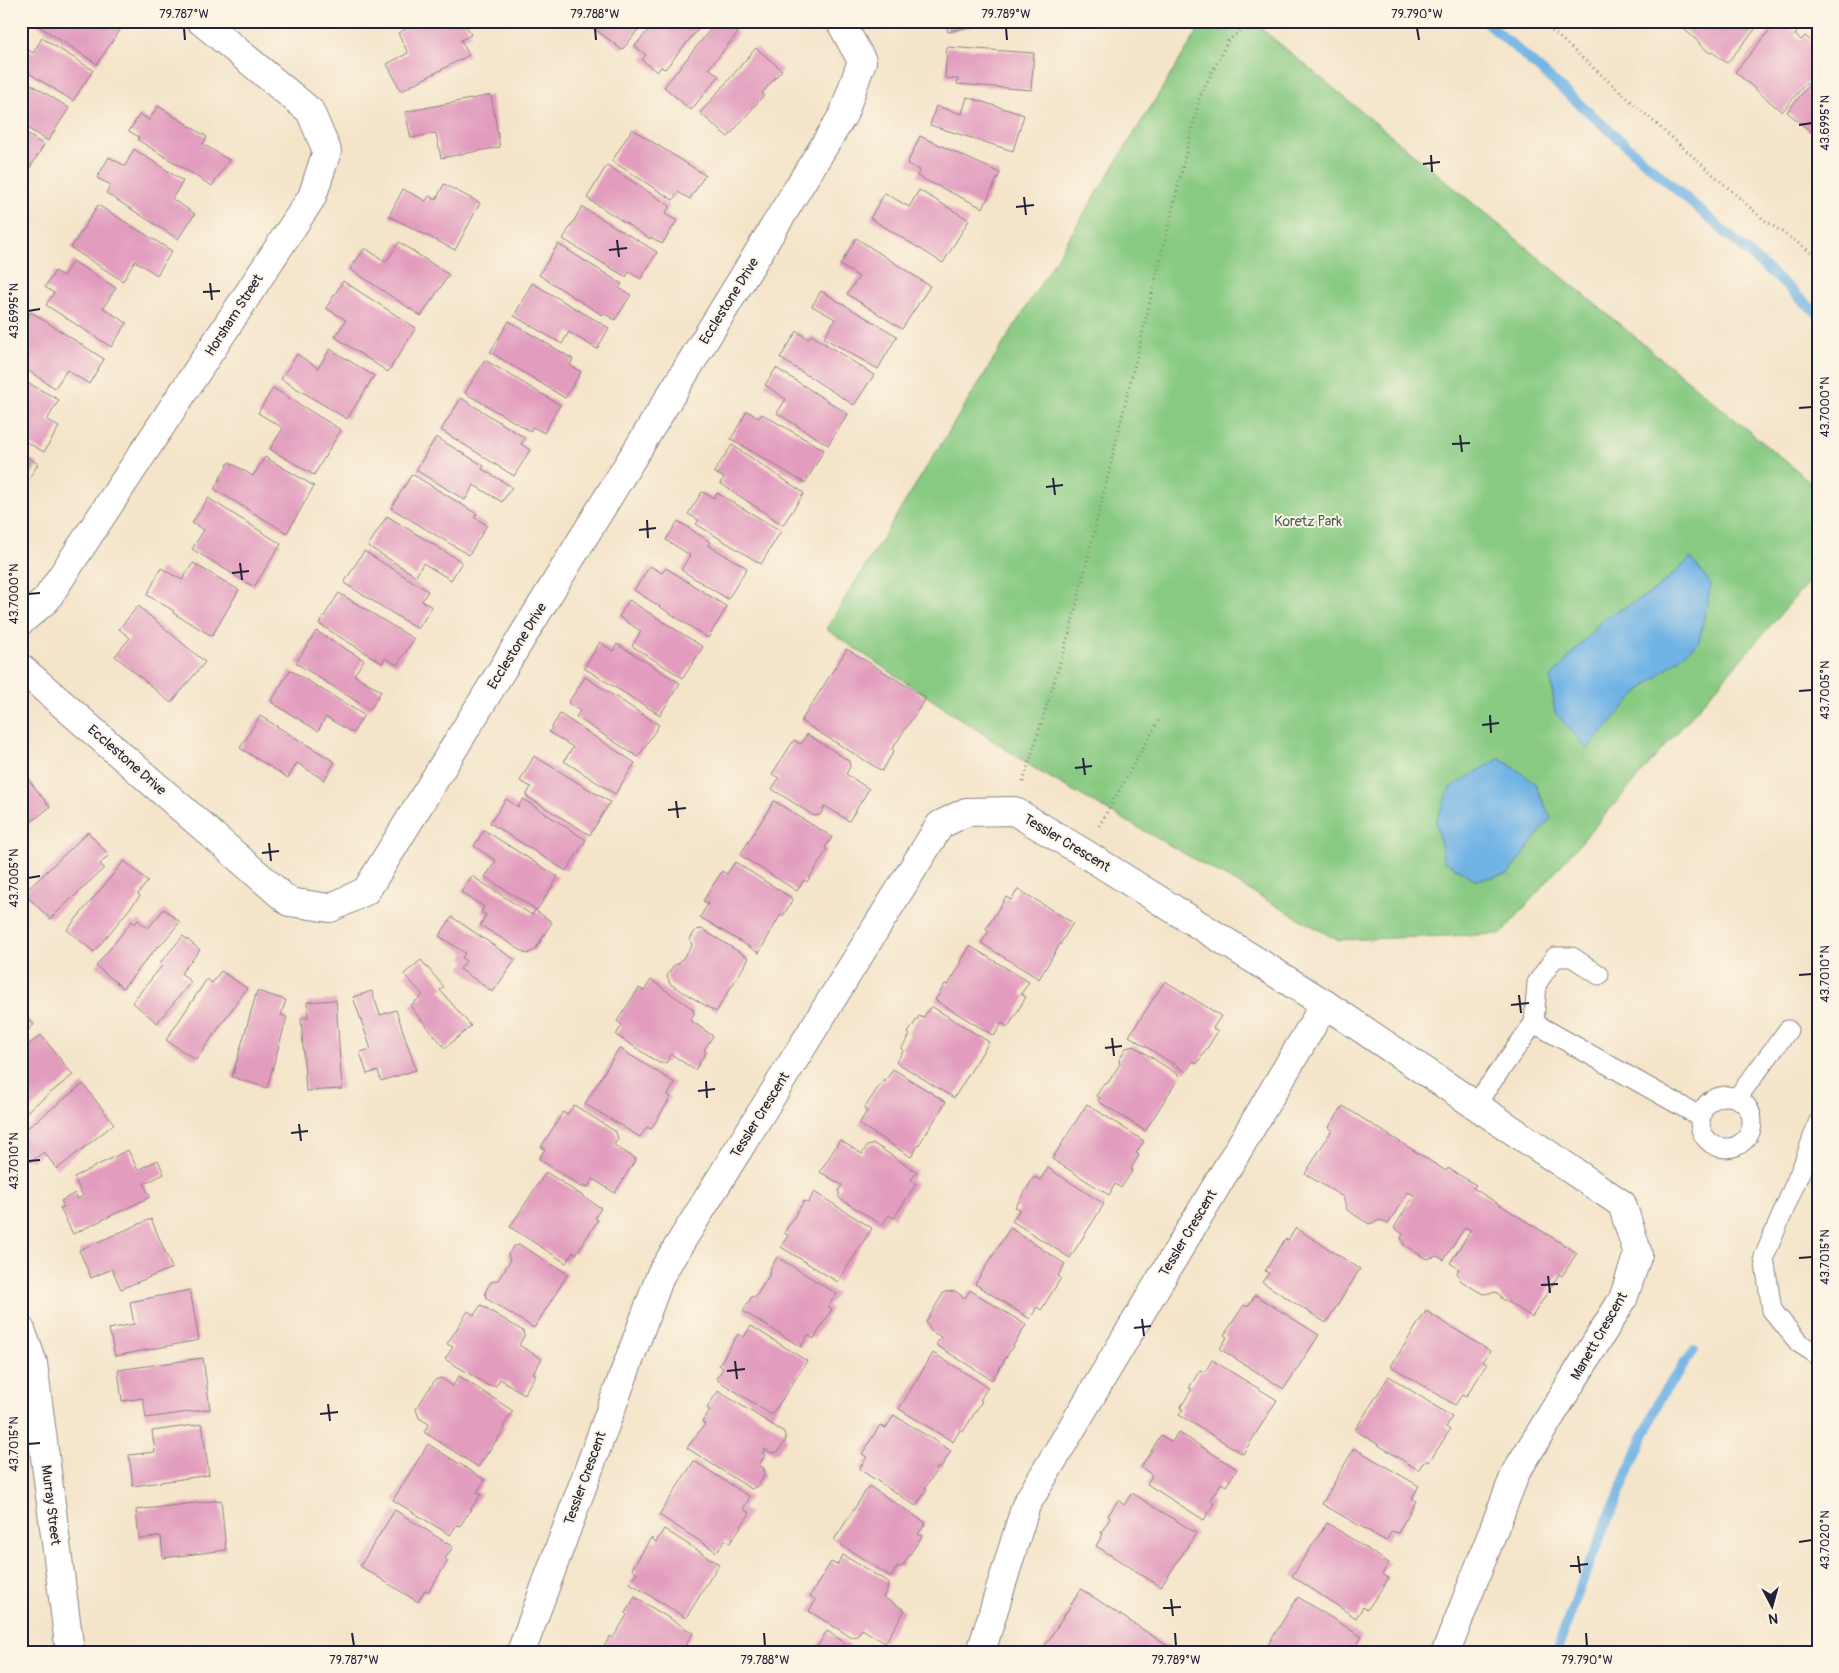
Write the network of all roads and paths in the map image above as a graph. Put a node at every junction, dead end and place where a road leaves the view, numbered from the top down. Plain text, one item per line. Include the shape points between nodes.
1 (201, 21) edge
2 (840, 21) edge
3 (1252, 21) edge
4 (1541, 21) edge
5 (1818, 256) edge
6 (21, 621) edge
7 (21, 668) edge
8 (1160, 720) dead end
9 (1014, 811) junction
10 (1084, 853) junction
11 (1599, 975) dead end
12 (1325, 1004) junction
13 (1534, 1022) junction
14 (1788, 1030) dead end
15 (1737, 1098) junction
16 (1475, 1105) junction
17 (1701, 1117) junction
18 (1818, 1123) edge
19 (21, 1330) edge
20 (1818, 1355) edge
21 (70, 1652) edge
22 (521, 1652) edge
23 (981, 1652) edge
24 (1446, 1652) edge

1 - 6 street, Horsham Street via 310,111 326,151 312,197 46,600
2 - 7 street, Ecclestone Drive via 862,61 843,115 366,891 330,908 290,902
3 - 9 path via 1228,41 1200,96 1071,627
4 - 5 path via 1763,219
8 - 10 path
9 - 10 street, Tessler Crescent
9 - 22 street, Tessler Crescent via 966,812 940,825 661,1274
10 - 12 street, Tessler Crescent
11 - 13 lane via 1572,957 1555,957 1537,982
12 - 16 street, Manett Crescent
12 - 23 street, Tessler Crescent via 1026,1505
13 - 16 lane
13 - 17 lane
14 - 15 lane
15 - 17 lane via 1720,1096 1704,1107
15 - 17 lane via 1750,1110 1752,1119 1752,1128 1742,1143 1726,1148 1711,1143 1702,1130
16 - 24 street, Manett Crescent via 1622,1204 1638,1254 1623,1299 1516,1472
18 - 20 lane via 1764,1257 1772,1310 1799,1343
19 - 21 street, Murray Street via 33,1363

